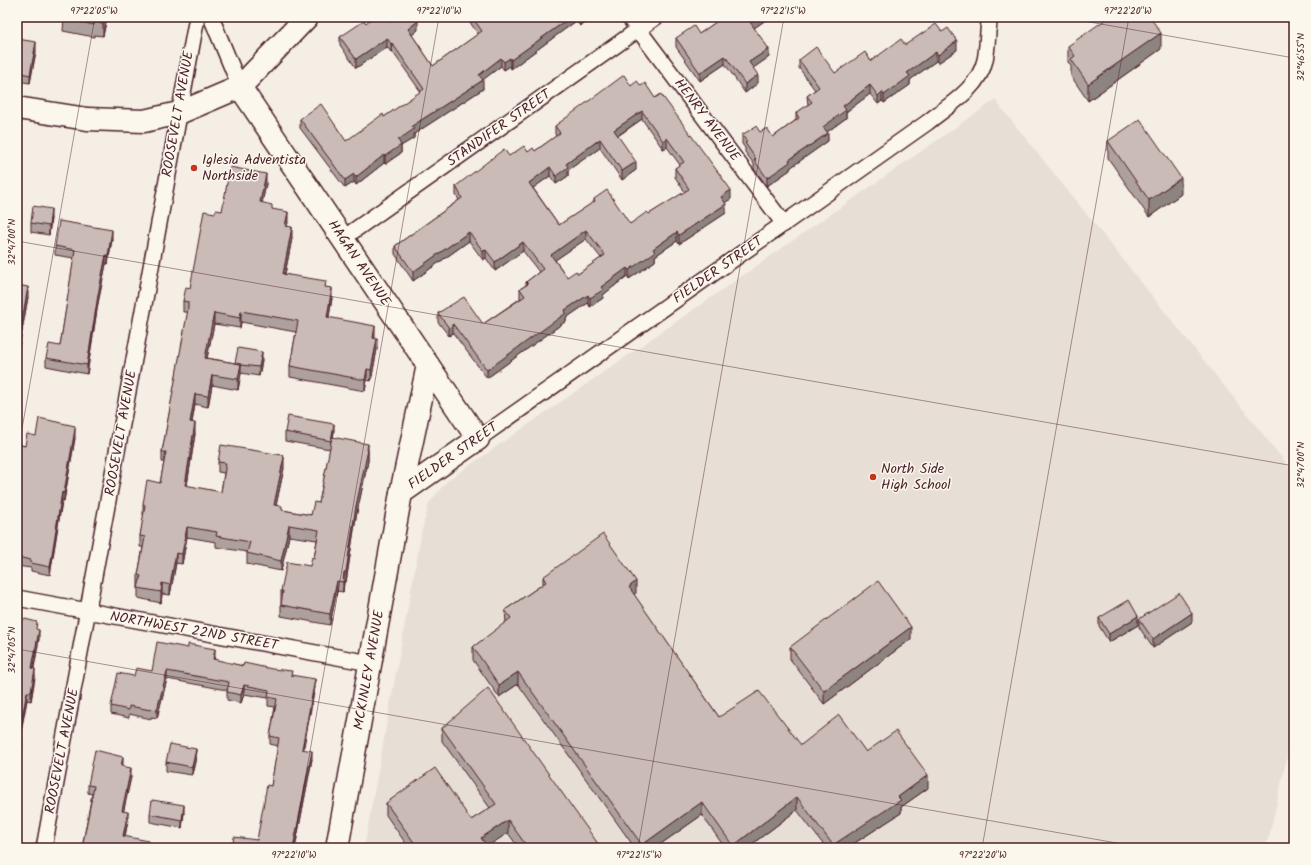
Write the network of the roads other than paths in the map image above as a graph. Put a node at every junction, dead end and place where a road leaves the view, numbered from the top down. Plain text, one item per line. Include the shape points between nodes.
1 (197, 17) edge
2 (212, 17) edge
3 (307, 17) edge
4 (630, 17) edge
5 (656, 17) edge
6 (990, 17) edge
7 (639, 29) junction
8 (240, 87) junction
9 (17, 108) edge
10 (179, 113) junction
11 (784, 224) junction
12 (342, 239) junction
13 (428, 365) junction
14 (478, 439) junction
15 (401, 492) junction
16 (17, 598) edge
17 (88, 611) junction
18 (370, 663) junction
19 (44, 848) edge
20 (337, 848) edge

1 - 10 street, ROOSEVELT AVENUE
2 - 8 street
3 - 8 street
4 - 7 street, HENRY AVENUE
5 - 7 street, STANDIFER STREET
6 - 11 street, FIELDER STREET via 985,60 978,79 928,122
7 - 11 street, HENRY AVENUE
7 - 12 street, STANDIFER STREET
8 - 10 street
8 - 12 street, HAGAN AVENUE
9 - 10 street via 87,119 144,121
10 - 17 street, ROOSEVELT AVENUE
11 - 14 street, FIELDER STREET
12 - 13 street, HAGAN AVENUE
13 - 14 street, HAGAN AVENUE
13 - 15 street, MCKINLEY AVENUE
14 - 15 street, FIELDER STREET
15 - 18 street, MCKINLEY AVENUE
16 - 17 street, NORTHWEST 22ND STREET
17 - 18 street, NORTHWEST 22ND STREET
17 - 19 street, ROOSEVELT AVENUE
18 - 20 street, MCKINLEY AVENUE

